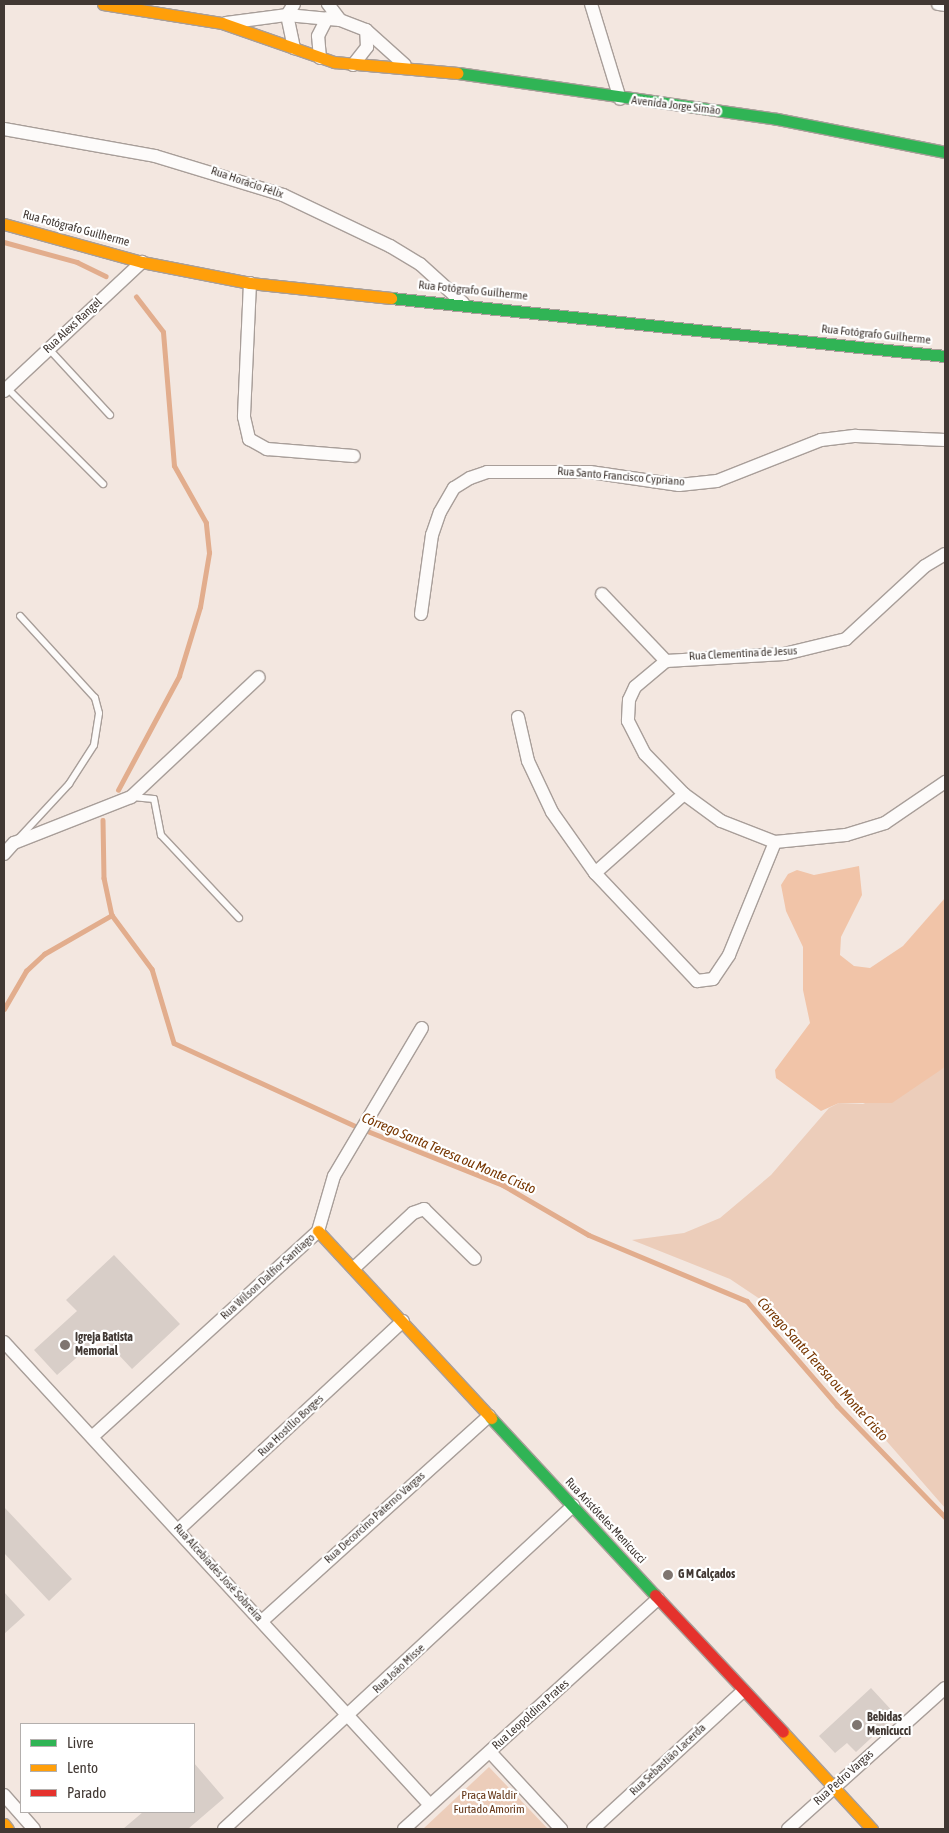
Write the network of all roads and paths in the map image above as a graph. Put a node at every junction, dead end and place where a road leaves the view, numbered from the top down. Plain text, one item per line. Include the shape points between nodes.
1 (103, 4) edge
2 (294, 4) edge
3 (328, 4) edge
4 (591, 4) edge
5 (938, 4) edge
6 (945, 5) edge
7 (287, 16) junction
8 (334, 19) junction
9 (222, 23) junction
10 (366, 30) junction
11 (294, 48) junction
12 (320, 58) junction
13 (353, 65) junction
14 (405, 65) junction
15 (620, 99) junction
16 (4, 129) edge
17 (945, 152) edge
18 (4, 224) edge
19 (142, 262) junction
20 (250, 283) junction
21 (463, 303) junction
22 (49, 349) junction
23 (945, 356) edge
24 (5, 389) edge
25 (110, 415) dead end
26 (945, 440) edge
27 (354, 456) dead end
28 (103, 484) dead end
29 (945, 554) edge
30 (602, 594) dead end
31 (421, 614) dead end
32 (20, 616) dead end
33 (666, 661) junction
34 (259, 677) dead end
35 (518, 717) dead end
36 (945, 782) edge
37 (684, 794) junction
38 (131, 797) junction
39 (775, 842) junction
40 (14, 843) junction
41 (4, 854) edge
42 (595, 873) junction
43 (239, 918) dead end
44 (422, 1028) dead end
45 (318, 1231) junction
46 (475, 1259) dead end
47 (354, 1268) junction
48 (403, 1321) junction
49 (4, 1342) edge
50 (489, 1416) junction
51 (92, 1437) junction
52 (573, 1506) junction
53 (178, 1530) junction
54 (658, 1599) junction
55 (262, 1621) junction
56 (945, 1688) edge
57 (744, 1691) junction
58 (348, 1717) junction
59 (490, 1752) junction
60 (834, 1788) junction
61 (4, 1795) edge
62 (430, 1805) junction
63 (4, 1824) edge
64 (8, 1829) edge
65 (34, 1829) edge
66 (224, 1829) edge
67 (404, 1829) edge
68 (561, 1829) edge
69 (593, 1829) edge
70 (788, 1829) edge
71 (872, 1829) edge

1 - 9 main road, Avenida Jorge Simão
2 - 7 street
3 - 8 street
4 - 15 street
5 - 6 street
7 - 8 street, Avenida Jorge Simão
7 - 9 street, Avenida Jorge Simão
7 - 11 street
8 - 10 street, Avenida Jorge Simão
8 - 12 street via 318,36
9 - 11 main road, Avenida Jorge Simão
10 - 13 street via 367,47
10 - 14 street, Avenida Jorge Simão
11 - 12 main road, Avenida Jorge Simão
12 - 13 main road, Avenida Jorge Simão
13 - 14 main road, Avenida Jorge Simão
14 - 15 main road, Avenida Jorge Simão
15 - 17 main road, Avenida Jorge Simão via 777,119
16 - 21 street, Rua Horácio Félix via 155,156 283,194 405,255
18 - 19 main road, Rua Fotógrafo Guilherme
19 - 20 main road, Rua Fotógrafo Guilherme
19 - 22 street, Rua Alexs Rangel
20 - 21 main road, Rua Fotógrafo Guilherme
20 - 27 street via 244,417 249,440 267,449
21 - 23 main road, Rua Fotógrafo Guilherme
22 - 24 street, Rua Alexs Rangel
22 - 25 lane
24 - 28 lane
26 - 31 street, Rua Santo Francisco Cypriano via 856,436 821,440 717,481 679,485 590,472 488,472 454,488 440,512
29 - 33 street, Rua Clementina de Jesus via 925,566 846,639 784,654
30 - 33 street
32 - 40 lane via 95,698 98,728 94,745 69,784
33 - 37 street via 635,687 628,700 628,721 645,754
34 - 38 street
35 - 42 street via 536,783
36 - 39 street via 885,822 846,835
37 - 39 street via 721,821
37 - 42 street
38 - 40 street
38 - 43 lane via 154,799 161,835
39 - 42 street via 729,956 706,981 697,980
40 - 41 street
44 - 45 street, Rua Wilson Dalfior Santiago via 327,1194
45 - 47 main road, Rua Aristóteles Menicucci
45 - 51 street, Rua Wilson Dalfior Santiago
46 - 47 street via 424,1209 413,1213
47 - 48 main road, Rua Aristóteles Menicucci
48 - 50 main road, Rua Aristóteles Menicucci
48 - 53 street, Rua Hostílio Borges
49 - 51 street, Rua Alcebiades José Sobreira
50 - 52 main road, Rua Aristóteles Menicucci
50 - 55 street, Rua Decorcino Paterno Vargas
51 - 53 street, Rua Alcebiades José Sobreira
52 - 54 main road, Rua Aristóteles Menicucci
52 - 58 street, Rua João Misse
53 - 55 street, Rua Alcebiades José Sobreira
54 - 57 main road, Rua Aristóteles Menicucci
54 - 59 street, Rua Leopoldina Prates
55 - 58 street, Rua Alcebiades José Sobreira
56 - 60 street, Rua Pedro Vargas
57 - 60 main road, Rua Aristóteles Menicucci
57 - 69 street, Rua Sebastião Lacerda
58 - 62 street, Rua Alcebiades José Sobreira
58 - 66 street, Rua João Misse
59 - 62 street, Rua Leopoldina Prates
59 - 68 street
60 - 70 street, Rua Pedro Vargas
60 - 71 main road, Rua Aristóteles Menicucci
61 - 65 street
62 - 67 street, Rua Leopoldina Prates
63 - 64 main road

